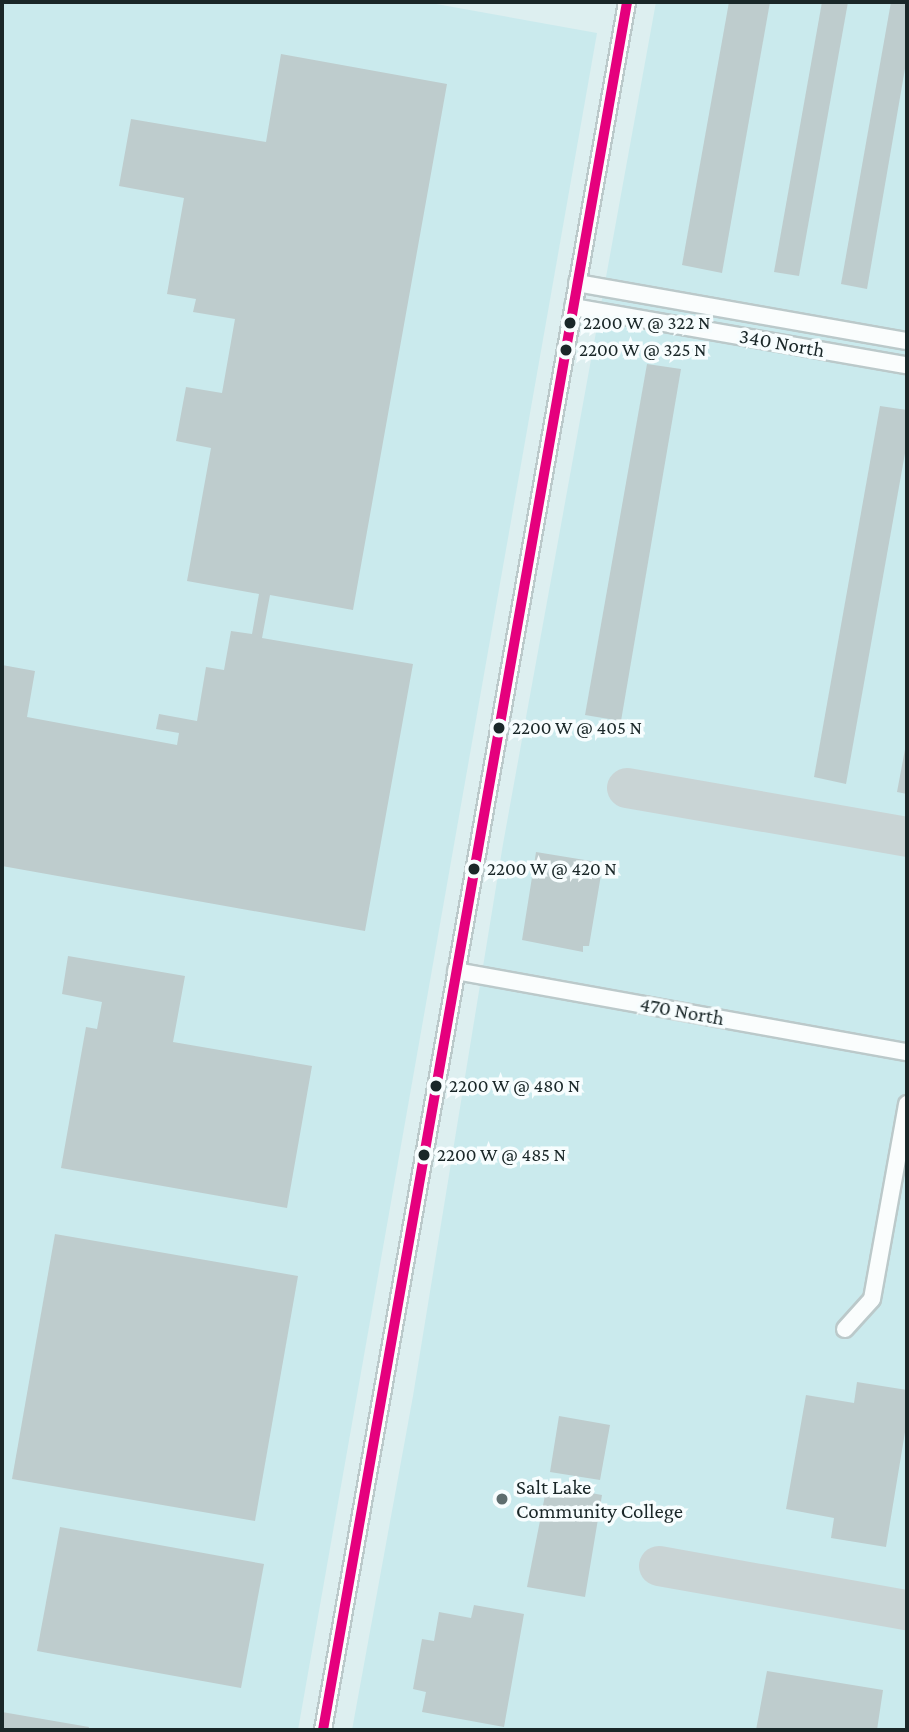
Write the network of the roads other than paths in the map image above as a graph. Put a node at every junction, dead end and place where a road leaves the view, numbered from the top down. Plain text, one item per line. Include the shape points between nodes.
1 (627, 2) edge
2 (578, 283) junction
3 (573, 307) junction
4 (907, 341) edge
5 (907, 365) edge
6 (456, 971) junction
7 (907, 1052) edge
8 (907, 1104) edge
9 (845, 1329) dead end
10 (323, 1730) edge

1 - 2 street
2 - 3 street
2 - 4 street, 340 North
3 - 5 street, 340 North
3 - 6 street
6 - 7 street, 470 North
6 - 10 street
8 - 9 street via 872,1299

